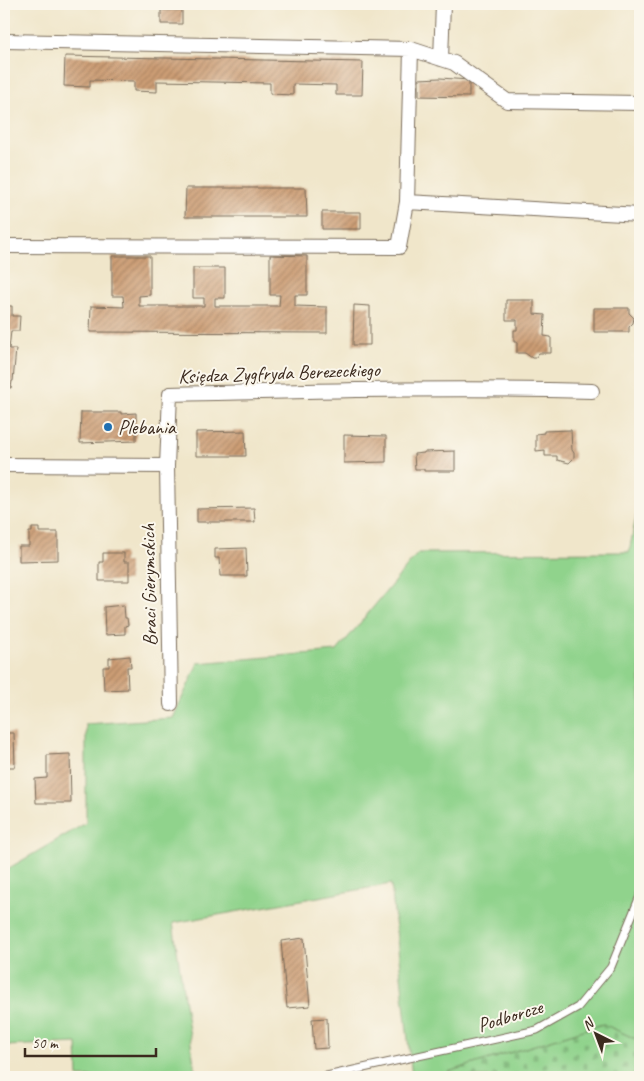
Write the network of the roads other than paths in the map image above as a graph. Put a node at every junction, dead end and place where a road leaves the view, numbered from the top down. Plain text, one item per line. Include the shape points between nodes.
1 (443, 4) edge
2 (4, 41) edge
3 (411, 49) junction
4 (441, 59) junction
5 (640, 103) edge
6 (407, 202) junction
7 (640, 215) edge
8 (4, 246) edge
9 (592, 391) dead end
10 (4, 465) edge
11 (166, 466) junction
12 (171, 704) dead end
13 (640, 896) edge
14 (322, 1077) edge

1 - 4 street
2 - 3 street
3 - 4 street
3 - 6 street
4 - 5 street via 454,63 507,101
6 - 7 street
6 - 8 street via 399,247
9 - 11 street, Księdza Zygfryda Berezeckiego via 432,389 170,394
10 - 11 street
11 - 12 street, Braci Gierymskich
13 - 14 lane, Podborcze via 611,967 578,1008 537,1030

